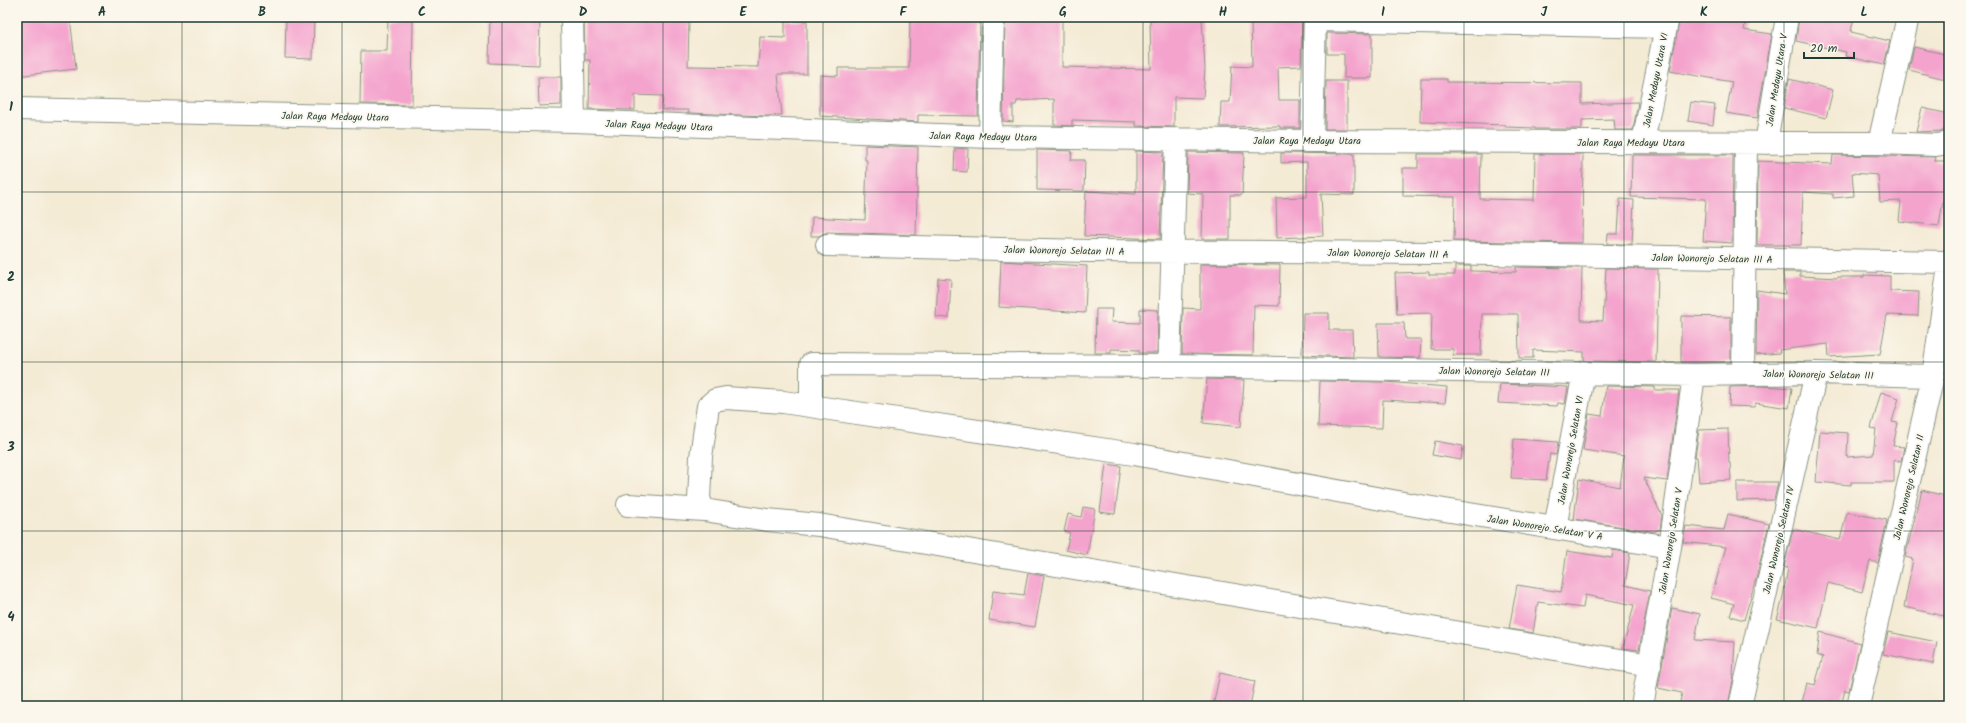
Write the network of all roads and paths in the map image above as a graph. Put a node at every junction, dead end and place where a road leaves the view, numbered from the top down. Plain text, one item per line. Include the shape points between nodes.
1 (572, 17) edge
2 (993, 17) edge
3 (1787, 17) edge
4 (1908, 17) edge
5 (1315, 18) edge
6 (1667, 22) edge
7 (17, 109) edge
8 (574, 122) junction
9 (990, 137) junction
10 (1176, 139) junction
11 (1312, 141) junction
12 (1643, 142) junction
13 (1756, 143) junction
14 (1879, 143) junction
15 (1949, 143) edge
16 (827, 245) dead end
17 (1172, 251) junction
18 (1744, 258) junction
19 (1949, 262) edge
20 (1949, 266) edge
21 (1169, 366) junction
22 (1584, 372) junction
23 (1816, 373) junction
24 (1743, 374) junction
25 (1694, 375) junction
26 (1933, 376) junction
27 (811, 406) junction
28 (628, 505) dead end
29 (704, 510) junction
30 (1555, 528) junction
31 (1670, 547) junction
32 (1650, 666) junction
33 (1642, 706) edge
34 (1740, 706) edge
35 (1858, 706) edge

1 - 8 street
2 - 9 street
3 - 13 street, Jalan Medayu Utara V
4 - 14 street
5 - 6 street
5 - 11 street
6 - 12 street, Jalan Medayu Utara VI
7 - 8 street, Jalan Raya Medayu Utara
8 - 9 street, Jalan Raya Medayu Utara
9 - 10 street, Jalan Raya Medayu Utara
10 - 11 street, Jalan Raya Medayu Utara
10 - 17 street
11 - 12 street, Jalan Raya Medayu Utara
12 - 13 street, Jalan Raya Medayu Utara
13 - 14 street, Jalan Raya Medayu Utara
13 - 18 street, Jalan Medayu Utara V
14 - 15 street, Jalan Raya Medayu Utara
16 - 17 street, Jalan Wonorejo Selatan III A
17 - 18 street, Jalan Wonorejo Selatan III A
17 - 21 street
18 - 19 street, Jalan Wonorejo Selatan III A
18 - 24 street, Jalan Medayu Utara V
20 - 26 street, Jalan Wonorejo Selatan II
21 - 22 street, Jalan Wonorejo Selatan III
21 - 27 street, Jalan Wonorejo Selatan III via 811,364
22 - 25 street, Jalan Wonorejo Selatan III
22 - 30 street, Jalan Wonorejo Selatan VI
23 - 24 street, Jalan Wonorejo Selatan III
23 - 26 street, Jalan Wonorejo Selatan III
23 - 34 street, Jalan Wonorejo Selatan IV
24 - 25 street, Jalan Wonorejo Selatan III
25 - 31 street, Jalan Wonorejo Selatan V
26 - 35 street, Jalan Wonorejo Selatan II
27 - 29 street, Jalan Wonorejo Selatan V A via 726,398 715,400 708,406 701,457 699,499
27 - 30 street, Jalan Wonorejo Selatan V A via 1134,454
28 - 29 street
29 - 32 street via 827,527
30 - 31 street, Jalan Wonorejo Selatan V A
31 - 32 street, Jalan Wonorejo Selatan V
32 - 33 street, Jalan Wonorejo Selatan V

